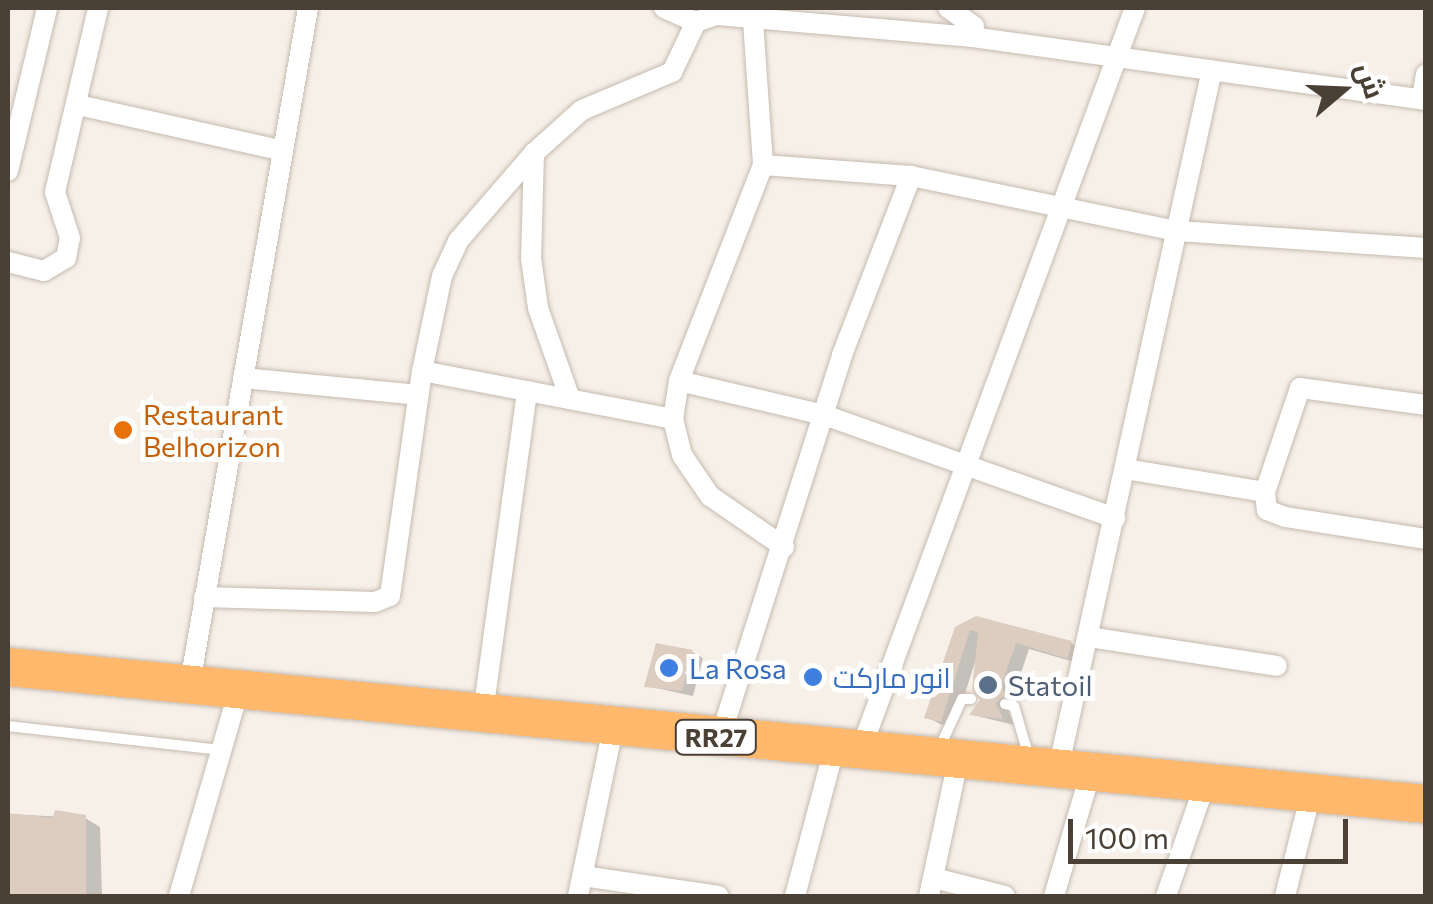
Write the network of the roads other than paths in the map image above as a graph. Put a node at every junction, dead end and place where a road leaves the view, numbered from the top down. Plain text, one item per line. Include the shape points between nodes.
1 (47, 8) edge
2 (98, 8) edge
3 (308, 8) edge
4 (664, 8) edge
5 (948, 8) edge
6 (1135, 8) edge
7 (710, 14) edge
8 (832, 18) edge
9 (753, 21) junction
10 (974, 23) edge
11 (1114, 61) junction
12 (1211, 74) junction
13 (1426, 74) edge
14 (1424, 100) edge
15 (78, 105) junction
16 (283, 151) junction
17 (534, 153) junction
18 (764, 165) junction
19 (8, 171) edge
20 (911, 176) junction
21 (1062, 205) junction
22 (1177, 230) junction
23 (1426, 248) edge
24 (8, 262) edge
25 (422, 371) junction
26 (243, 378) junction
27 (679, 381) junction
28 (527, 390) junction
29 (418, 395) junction
30 (570, 399) junction
31 (1426, 405) edge
32 (824, 415) junction
33 (673, 419) junction
34 (964, 468) junction
35 (1126, 469) junction
36 (1265, 492) junction
37 (1115, 518) junction
38 (1426, 539) edge
39 (784, 547) junction
40 (204, 597) junction
41 (1088, 637) junction
42 (1278, 666) dead end
43 (8, 667) edge
44 (190, 683) junction
45 (239, 689) junction
46 (971, 699) dead end
47 (1005, 704) dead end
48 (483, 713) junction
49 (8, 726) edge
50 (613, 728) junction
51 (720, 738) junction
52 (848, 748) junction
53 (222, 750) junction
54 (948, 755) junction
55 (1061, 765) junction
56 (1205, 784) junction
57 (1311, 793) junction
58 (1426, 804) edge
59 (580, 886) edge
60 (931, 887) edge
61 (179, 896) edge
62 (719, 896) edge
63 (795, 896) edge
64 (1004, 896) edge
65 (1054, 896) edge
66 (1166, 896) edge
67 (1285, 896) edge

1 - 19 street
2 - 15 street
3 - 16 street
4 - 7 street
5 - 10 street
6 - 11 street
7 - 9 street
7 - 17 street via 672,72 582,110
8 - 9 street
8 - 10 street
9 - 18 street
10 - 11 street
11 - 12 street
11 - 21 street
12 - 14 street
12 - 22 street
13 - 14 street
15 - 16 street
15 - 24 street via 55,192 70,238 66,258 44,271
16 - 26 street
17 - 25 street via 450,255
17 - 30 street via 530,258 538,308
18 - 20 street
18 - 27 street
20 - 21 street
20 - 32 street
21 - 22 street
21 - 34 street
22 - 23 street
22 - 35 street
25 - 28 street
25 - 29 street
26 - 29 street
26 - 40 street
27 - 32 street
27 - 33 street
28 - 30 street
28 - 48 street
29 - 40 street via 390,596 375,602
30 - 33 street
31 - 36 street via 1300,388
32 - 34 street
32 - 39 street
33 - 39 street via 682,454 710,496
34 - 37 street
34 - 52 street
35 - 36 street
35 - 37 street
36 - 38 street via 1267,510 1285,518
37 - 41 street
39 - 51 street
40 - 44 street
41 - 42 street
41 - 55 street
43 - 44 highway, RR27
44 - 45 highway, RR27
45 - 48 highway, RR27
45 - 53 street
46 - 54 lane via 962,699
47 - 55 lane via 1014,706
48 - 50 highway, RR27
49 - 53 lane
50 - 51 highway, RR27
50 - 59 street
51 - 52 highway, RR27
52 - 54 highway, RR27
52 - 63 street
53 - 61 street
54 - 55 highway, RR27
54 - 60 street
55 - 56 highway, RR27
55 - 65 street
56 - 57 highway, RR27
56 - 66 street
57 - 58 highway, RR27
57 - 67 street
59 - 62 street
60 - 64 street

